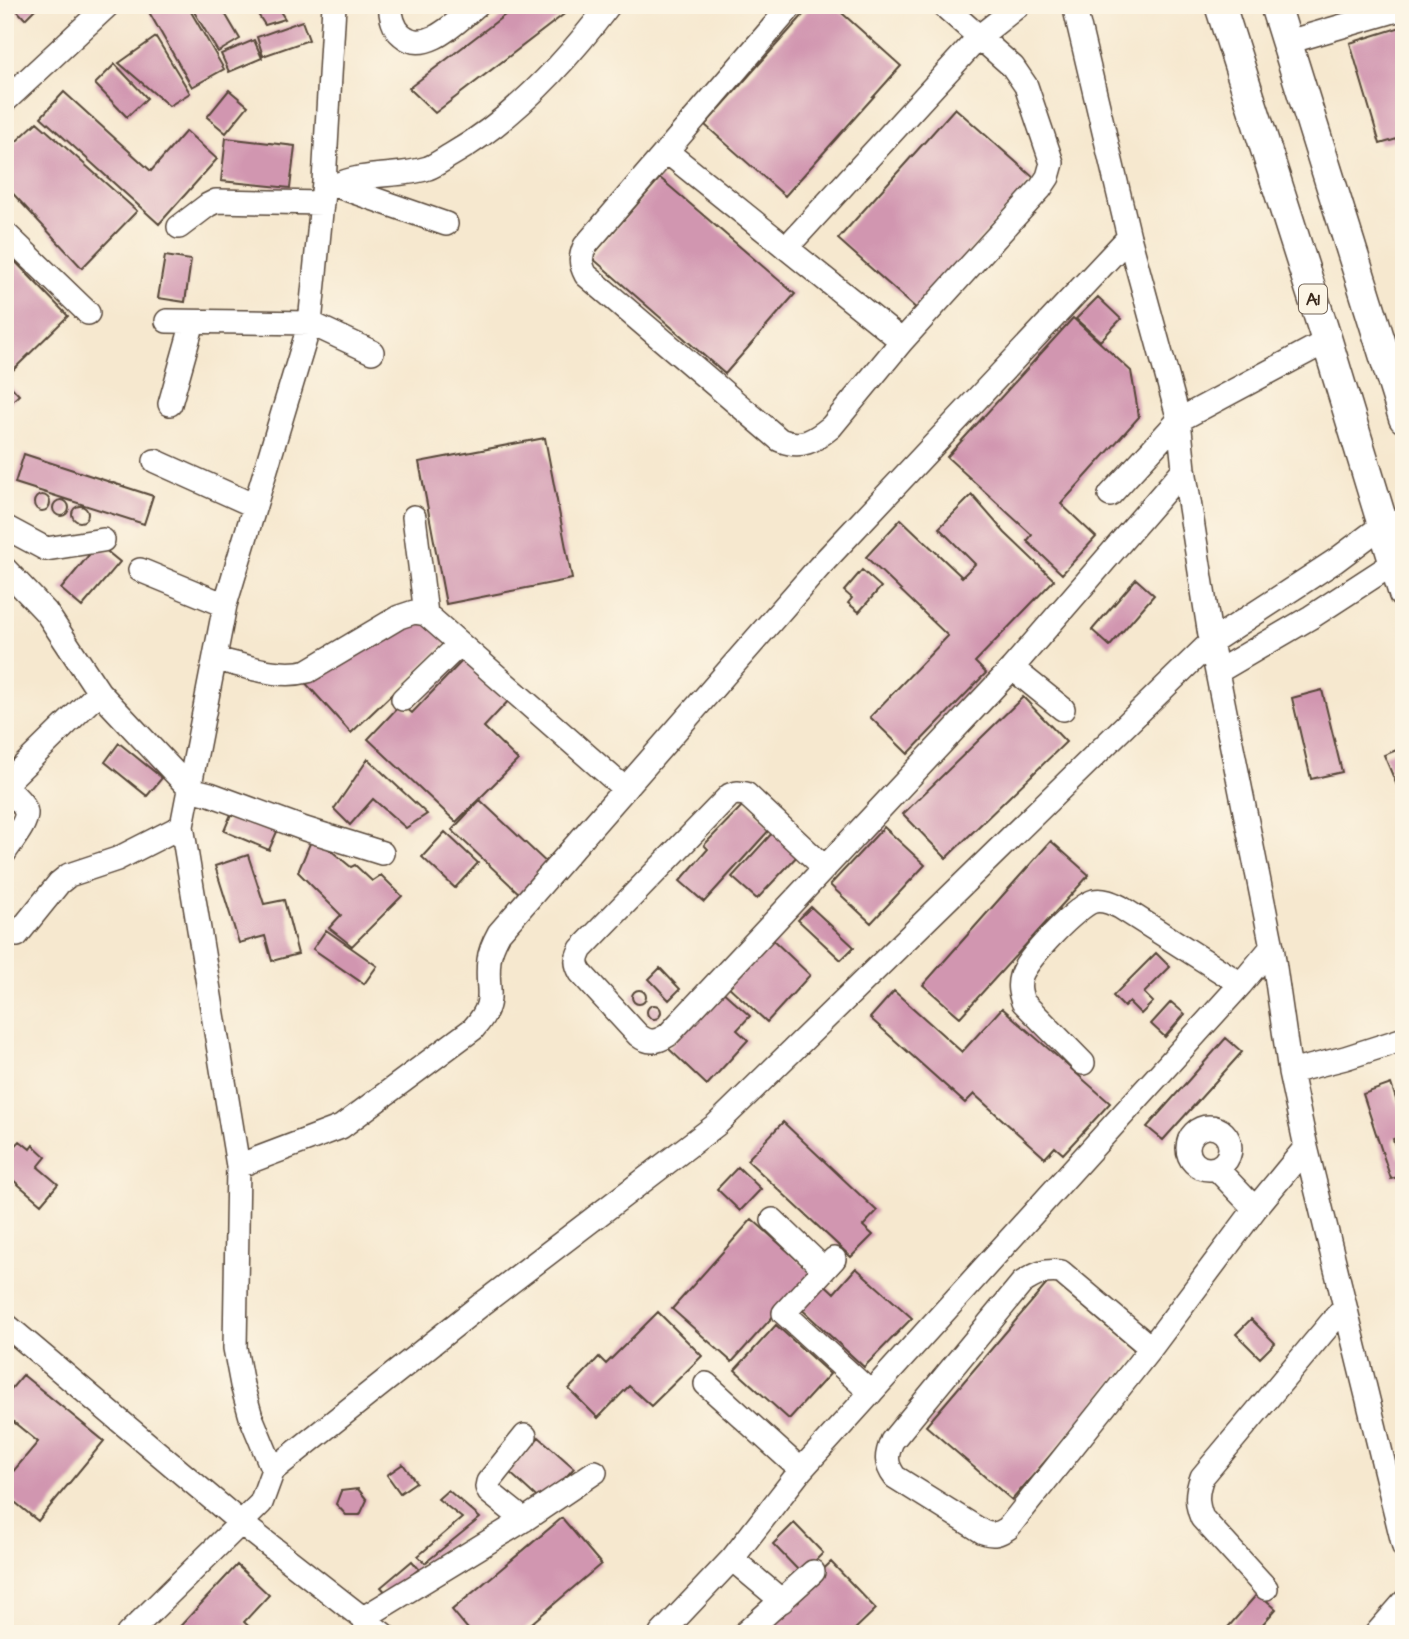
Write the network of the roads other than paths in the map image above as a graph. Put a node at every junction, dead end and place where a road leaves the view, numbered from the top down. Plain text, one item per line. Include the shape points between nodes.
1 (334, 5) edge
2 (390, 5) edge
3 (477, 5) edge
4 (609, 5) edge
5 (792, 5) edge
6 (943, 5) edge
7 (1019, 5) edge
8 (1074, 5) edge
9 (1220, 5) edge
10 (1275, 5) edge
11 (106, 6) edge
12 (1404, 8) edge
13 (980, 36) junction
14 (1287, 42) junction
15 (5, 101) edge
16 (666, 151) junction
17 (327, 190) junction
18 (446, 224) dead end
19 (179, 227) dead end
20 (5, 233) edge
21 (1129, 237) junction
22 (786, 248) junction
23 (88, 313) dead end
24 (167, 321) dead end
25 (193, 322) junction
26 (310, 323) junction
27 (902, 341) junction
28 (1327, 341) junction
29 (372, 352) dead end
30 (170, 404) dead end
31 (1404, 418) edge
32 (1179, 420) junction
33 (155, 461) dead end
34 (1184, 469) junction
35 (1110, 495) dead end
36 (255, 506) junction
37 (414, 517) dead end
38 (1393, 522) edge
39 (5, 527) edge
40 (103, 540) dead end
41 (1394, 563) junction
42 (5, 569) edge
43 (140, 570) dead end
44 (1404, 594) edge
45 (225, 605) junction
46 (426, 614) junction
47 (1211, 642) junction
48 (460, 644) junction
49 (215, 659) junction
50 (1012, 668) junction
51 (1217, 672) junction
52 (99, 692) junction
53 (403, 699) dead end
54 (1063, 709) dead end
55 (5, 785) edge
56 (190, 789) junction
57 (625, 789) junction
58 (182, 826) junction
59 (5, 852) edge
60 (382, 853) dead end
61 (825, 867) junction
62 (17, 935) dead end
63 (1272, 947) junction
64 (1241, 984) junction
65 (1404, 1040) edge
66 (1083, 1063) dead end
67 (1290, 1072) junction
68 (1306, 1147) junction
69 (238, 1166) junction
70 (1216, 1168) dead end
71 (1255, 1209) junction
72 (773, 1220) dead end
73 (1345, 1306) junction
74 (5, 1324) edge
75 (1151, 1348) junction
76 (706, 1384) dead end
77 (871, 1394) junction
78 (525, 1436) dead end
79 (802, 1470) junction
80 (273, 1471) junction
81 (596, 1472) dead end
82 (524, 1520) junction
83 (241, 1523) junction
84 (1404, 1547) edge
85 (732, 1559) junction
86 (813, 1572) dead end
87 (1266, 1588) dead end
88 (782, 1601) junction
89 (1404, 1602) edge
90 (365, 1617) junction
91 (128, 1634) edge
92 (383, 1634) edge
93 (661, 1634) edge
94 (744, 1634) edge
95 (1376, 1634) edge

1 - 17 street
2 - 3 street via 398,31 407,40 421,43
4 - 17 street via 575,48 511,113 473,142 430,167 349,178
5 - 16 street
6 - 13 street
7 - 13 street
8 - 21 street
9 - 28 main road, A1
10 - 14 main road
11 - 15 street
12 - 14 street
13 - 22 street
13 - 27 street via 1026,86 1052,163 1040,189
14 - 31 main road
16 - 22 street
16 - 27 street via 585,246 581,266 780,440 804,444 831,427
17 - 18 street
17 - 19 street via 216,201
17 - 26 street
20 - 23 street
21 - 32 street
21 - 57 street via 820,567
22 - 27 street
24 - 25 street
25 - 26 street
25 - 30 street
26 - 29 street
26 - 36 street
28 - 32 street
28 - 38 main road, A1
32 - 34 street
32 - 35 street
33 - 36 street
34 - 47 street
34 - 50 street
36 - 45 street
37 - 46 street
38 - 41 main road, A1
38 - 47 street
39 - 40 street via 46,549
41 - 44 main road, A1
41 - 51 street
42 - 52 street via 46,612
43 - 45 street
45 - 49 street
46 - 48 street
46 - 49 street via 399,617 296,674
47 - 51 street
47 - 80 street via 716,1125
48 - 53 street
48 - 57 street
49 - 56 street
50 - 54 street
50 - 61 street
51 - 63 street
52 - 55 street
52 - 56 street
55 - 59 street via 26,813
56 - 58 street
56 - 60 street
57 - 69 street via 499,933 489,962 490,1000 485,1015 472,1029 341,1126
58 - 62 street via 117,859 69,875
58 - 69 street
61 - 61 street via 746,794 737,793 720,803 581,948 577,966 638,1035 647,1042 659,1041
63 - 64 street
63 - 67 street
64 - 66 street via 1108,901 1083,905 1027,962 1019,990 1024,1002
64 - 77 street
65 - 67 street
67 - 68 street
68 - 71 street
68 - 73 street
69 - 80 street via 235,1348 251,1417
70 - 71 street
71 - 75 street
72 - 77 street via 829,1264 784,1313
73 - 84 street
73 - 87 street via 1197,1488 1196,1504 1202,1518
74 - 83 street
75 - 75 street via 1000,1533 984,1532 895,1477 888,1468 892,1441 1022,1283 1037,1273 1061,1272
76 - 79 street
77 - 79 street
78 - 82 street via 487,1488
79 - 85 street
80 - 83 street via 261,1503
81 - 82 street
82 - 90 street
83 - 90 street
83 - 91 street
85 - 88 street
85 - 93 street
86 - 88 street
88 - 94 street
89 - 95 street
90 - 92 street

